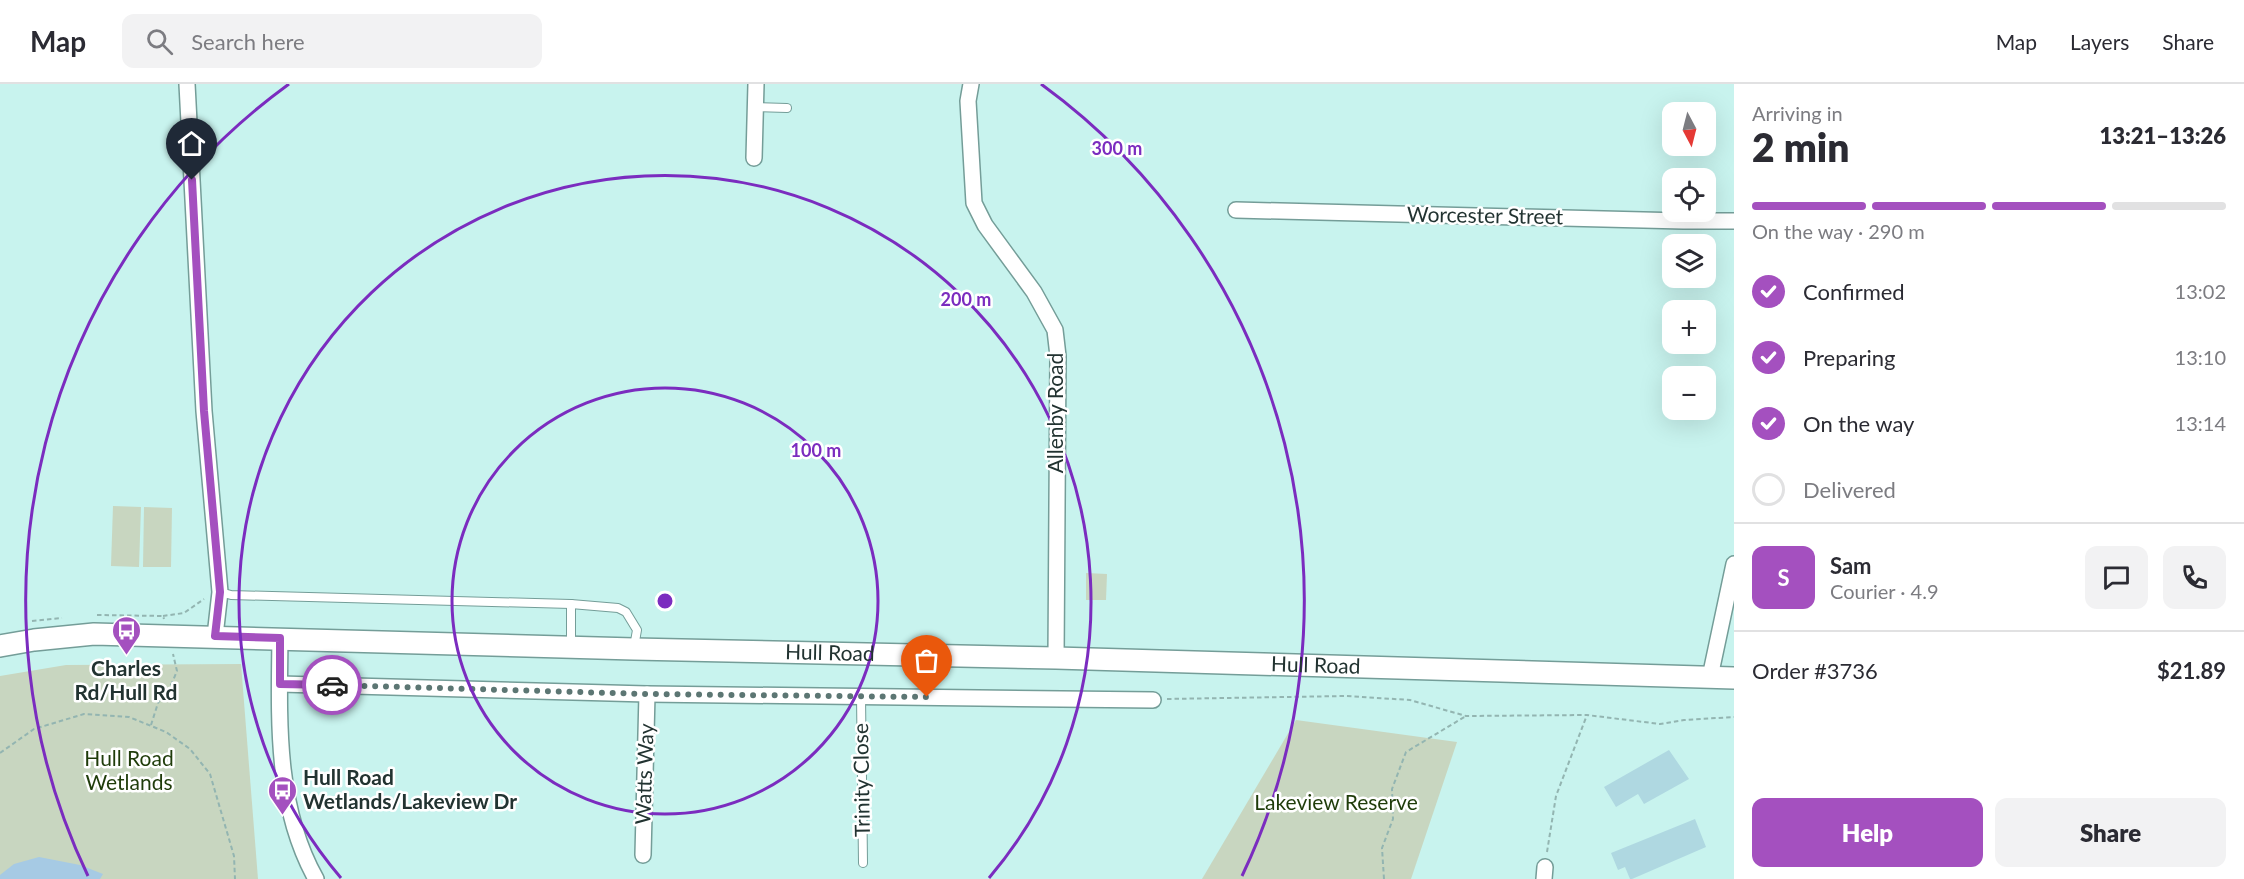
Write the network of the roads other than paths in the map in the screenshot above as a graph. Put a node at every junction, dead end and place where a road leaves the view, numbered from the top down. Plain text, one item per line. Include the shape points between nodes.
1 (187, 84) edge
2 (756, 84) edge
3 (971, 84) edge
4 (756, 107) junction
5 (787, 108) dead end
6 (754, 158) dead end
7 (1236, 210) dead end
8 (1734, 221) edge
9 (1734, 564) edge
10 (220, 592) junction
11 (571, 604) junction
12 (215, 636) junction
13 (280, 638) junction
14 (0, 646) edge
15 (571, 647) junction
16 (634, 649) junction
17 (1056, 658) junction
18 (1710, 677) junction
19 (1734, 678) edge
20 (280, 684) junction
21 (647, 694) junction
22 (861, 696) junction
23 (1153, 700) road end
24 (643, 855) dead end
25 (863, 863) dead end
26 (316, 879) edge

1 - 10 street via 204,411
2 - 4 street
3 - 17 street, Allenby Road via 968,102 974,203 1055,330
4 - 5 lane
4 - 6 street
7 - 8 street, Worcester Street
9 - 18 street
10 - 11 lane
10 - 12 street
11 - 15 lane
11 - 16 lane via 626,612 637,630
12 - 13 main road, Hull Road
12 - 14 main road, Hull Road via 166,626
13 - 15 main road, Hull Road
13 - 20 street
15 - 16 main road, Hull Road
16 - 17 main road, Hull Road
17 - 18 main road, Hull Road
18 - 19 main road, Hull Road
20 - 21 street, Hull Road
20 - 26 street via 280,741 286,790 293,824
21 - 22 street, Hull Road
21 - 24 street, Watts Way
22 - 23 street, Hull Road
22 - 25 lane, Trinity Close

